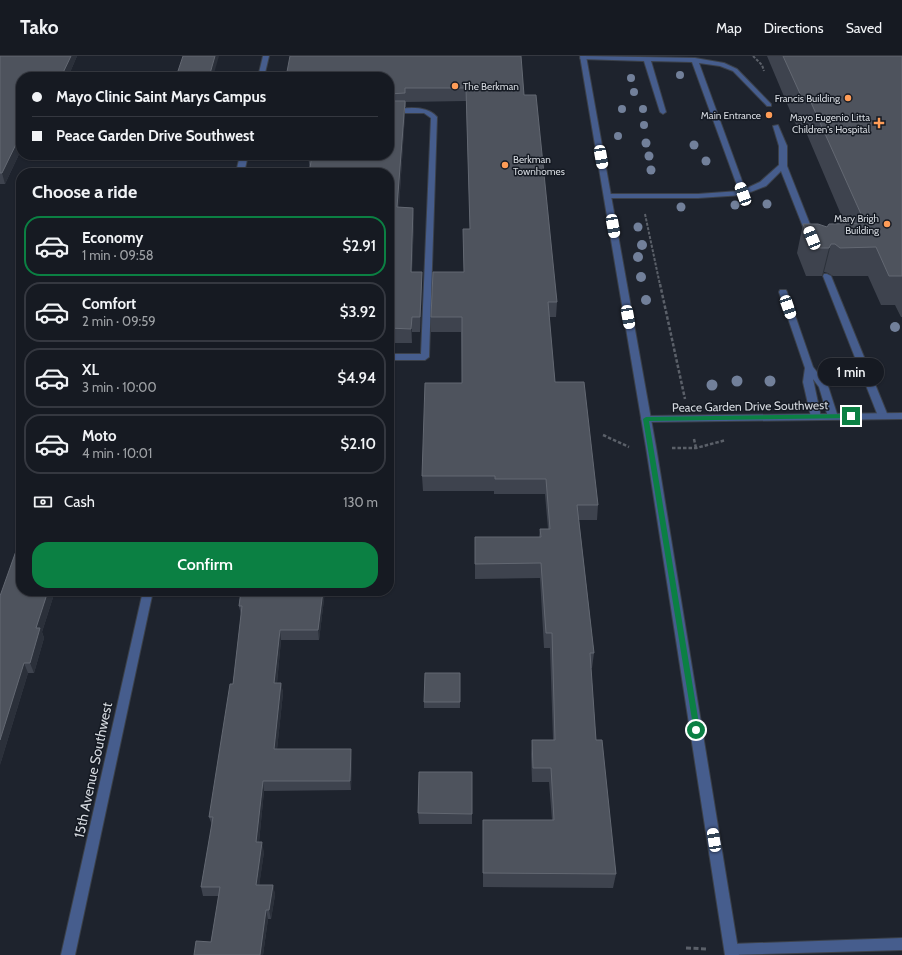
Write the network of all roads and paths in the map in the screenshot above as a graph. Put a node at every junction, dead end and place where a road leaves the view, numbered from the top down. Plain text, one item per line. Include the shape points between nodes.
1 (266, 56) edge
2 (583, 57) edge
3 (647, 59) junction
4 (695, 60) junction
5 (263, 72) edge
6 (769, 105) dead end
7 (394, 111) edge
8 (663, 112) dead end
9 (776, 126) dead end
10 (783, 166) junction
11 (743, 194) junction
12 (608, 196) junction
13 (641, 196) junction
14 (814, 245) edge
15 (827, 276) edge
16 (783, 292) dead end
17 (394, 357) edge
18 (809, 368) junction
19 (684, 396) dead end
20 (883, 416) junction
21 (902, 416) edge
22 (816, 417) junction
23 (833, 417) junction
24 (646, 419) junction
25 (147, 596) edge
26 (902, 944) edge
27 (732, 952) edge
28 (68, 955) edge

1 - 5 street
2 - 3 street
2 - 12 street
3 - 4 street
3 - 8 street
4 - 6 street via 722,64 734,70
4 - 11 street
7 - 17 street via 425,111 434,117 425,357
9 - 10 street via 783,146
10 - 11 street via 763,184
10 - 14 street
11 - 13 street
12 - 13 street
12 - 24 street
13 - 19 path
15 - 20 street
16 - 18 street
18 - 22 street via 808,382
18 - 23 street via 823,386
20 - 21 street, Peace Garden Drive Southwest
20 - 23 street, Peace Garden Drive Southwest
22 - 23 street, Peace Garden Drive Southwest
22 - 24 street, Peace Garden Drive Southwest
24 - 27 street
25 - 28 street, 15th Avenue Southwest
26 - 27 street

